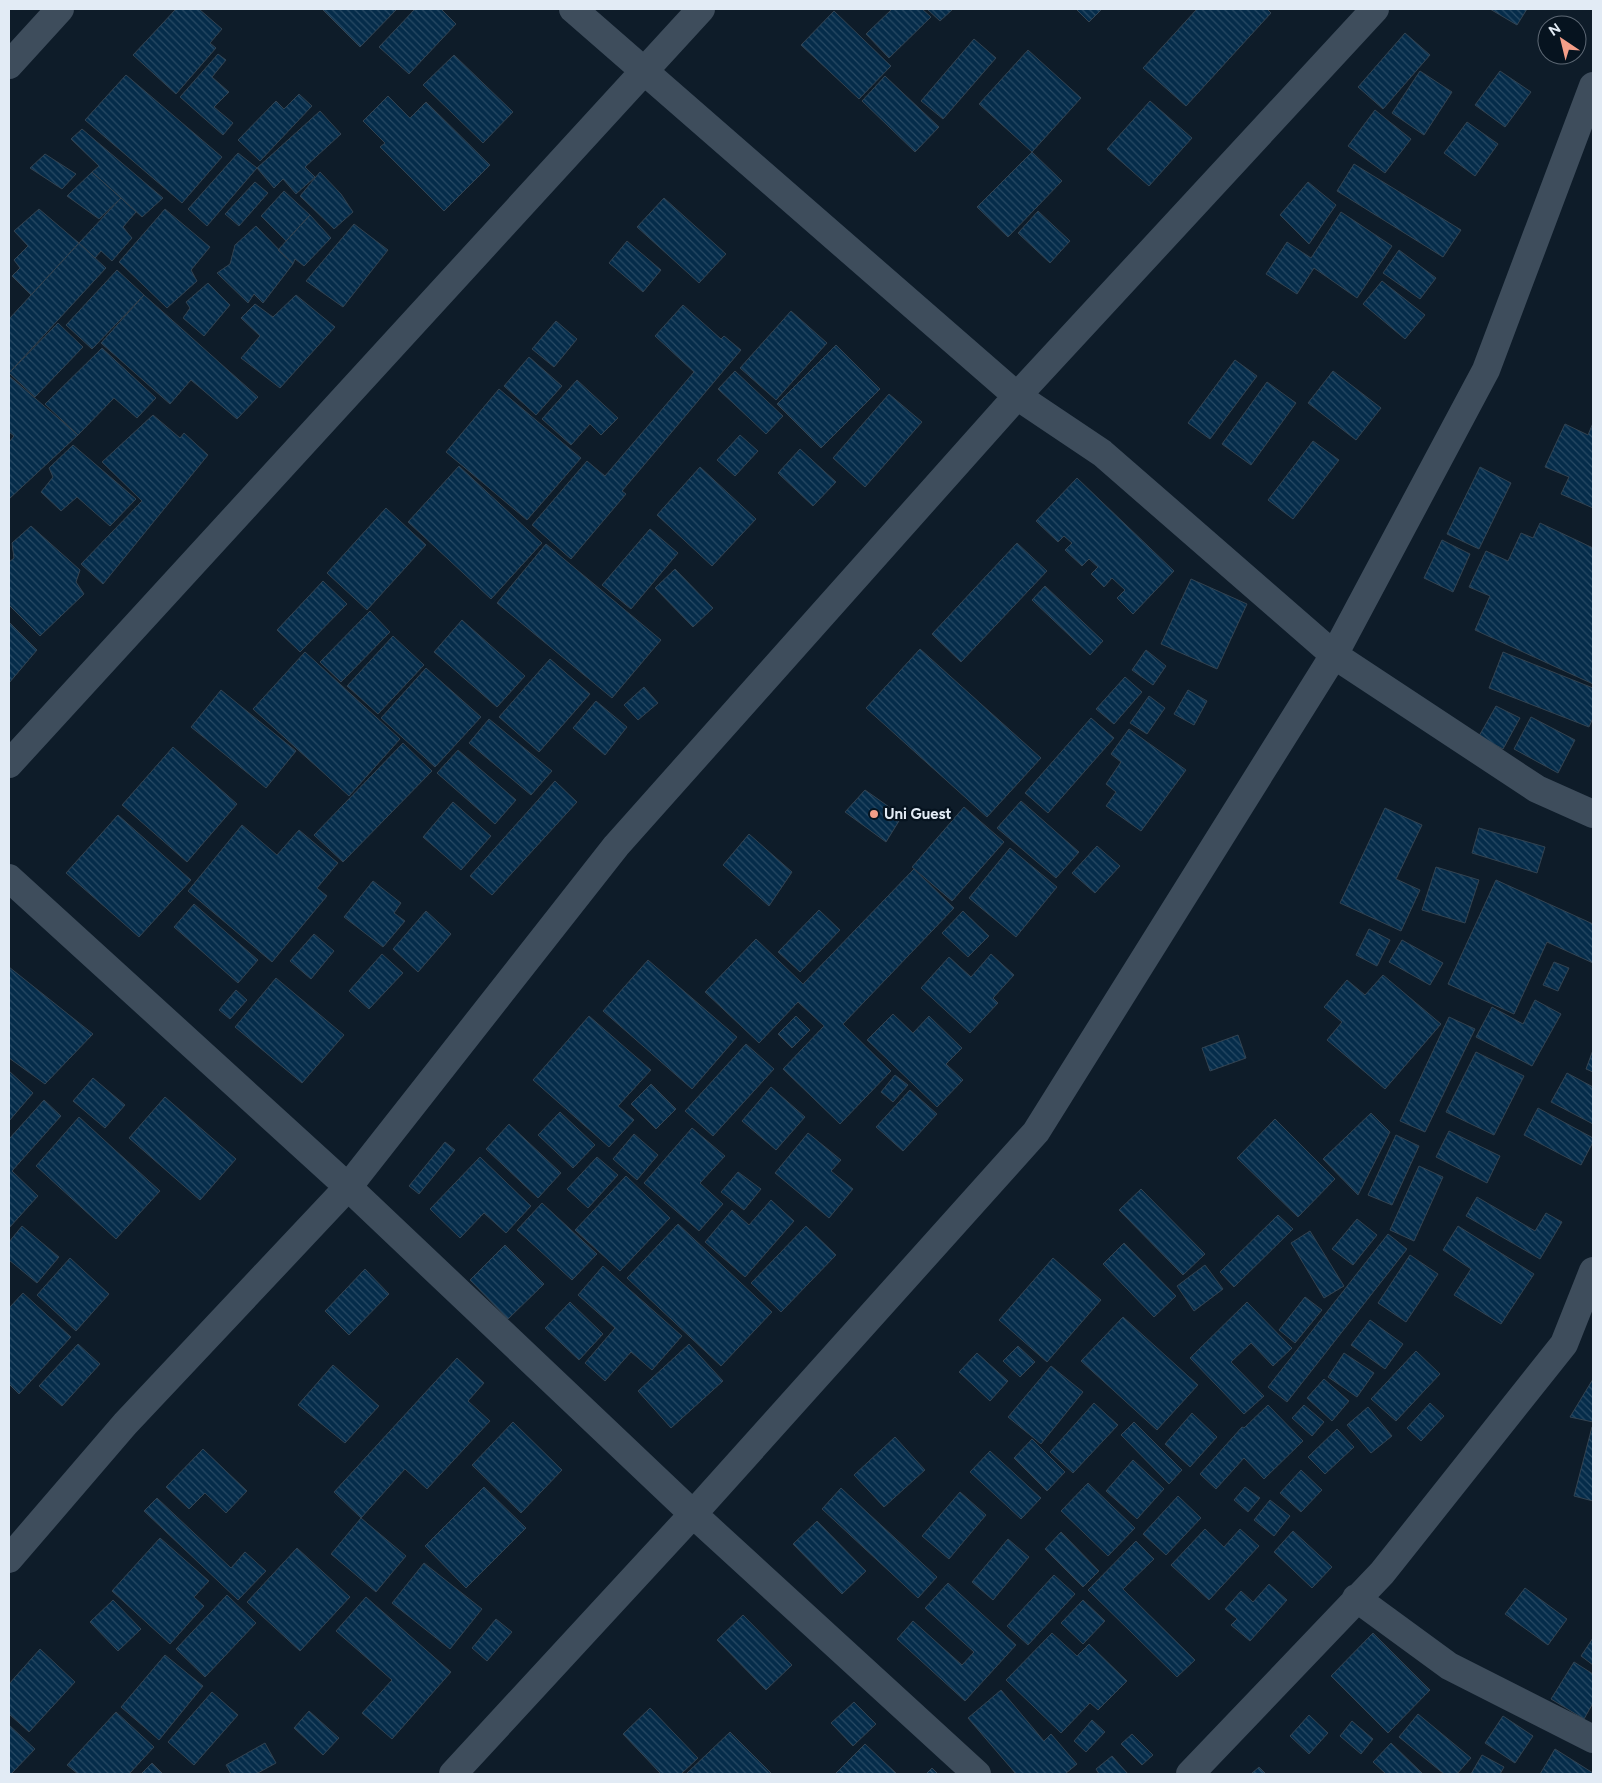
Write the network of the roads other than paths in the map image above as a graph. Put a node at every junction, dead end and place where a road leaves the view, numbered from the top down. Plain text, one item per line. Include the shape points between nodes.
1 (60, 9) edge
2 (572, 9) edge
3 (701, 9) edge
4 (1375, 9) edge
5 (9, 65) edge
6 (645, 70) junction
7 (1593, 86) edge
8 (1018, 396) junction
9 (1334, 655) junction
10 (9, 764) edge
11 (1593, 814) edge
12 (9, 878) edge
13 (348, 1187) junction
14 (1593, 1271) edge
15 (693, 1514) junction
16 (9, 1560) edge
17 (1356, 1598) junction
18 (1593, 1740) edge
19 (453, 1774) edge
20 (977, 1774) edge
21 (1190, 1774) edge

1 - 5 street
2 - 6 street
3 - 6 street
4 - 8 street
6 - 8 street
6 - 10 street
7 - 9 street via 1486,370
8 - 9 street via 1102,453
8 - 13 street via 616,846
9 - 11 street via 1537,789
9 - 15 street via 1036,1132
12 - 13 street
13 - 15 street
13 - 16 street via 125,1424
14 - 17 street via 1564,1344 1382,1573
15 - 19 street
15 - 20 street
17 - 18 street via 1449,1666
17 - 21 street

